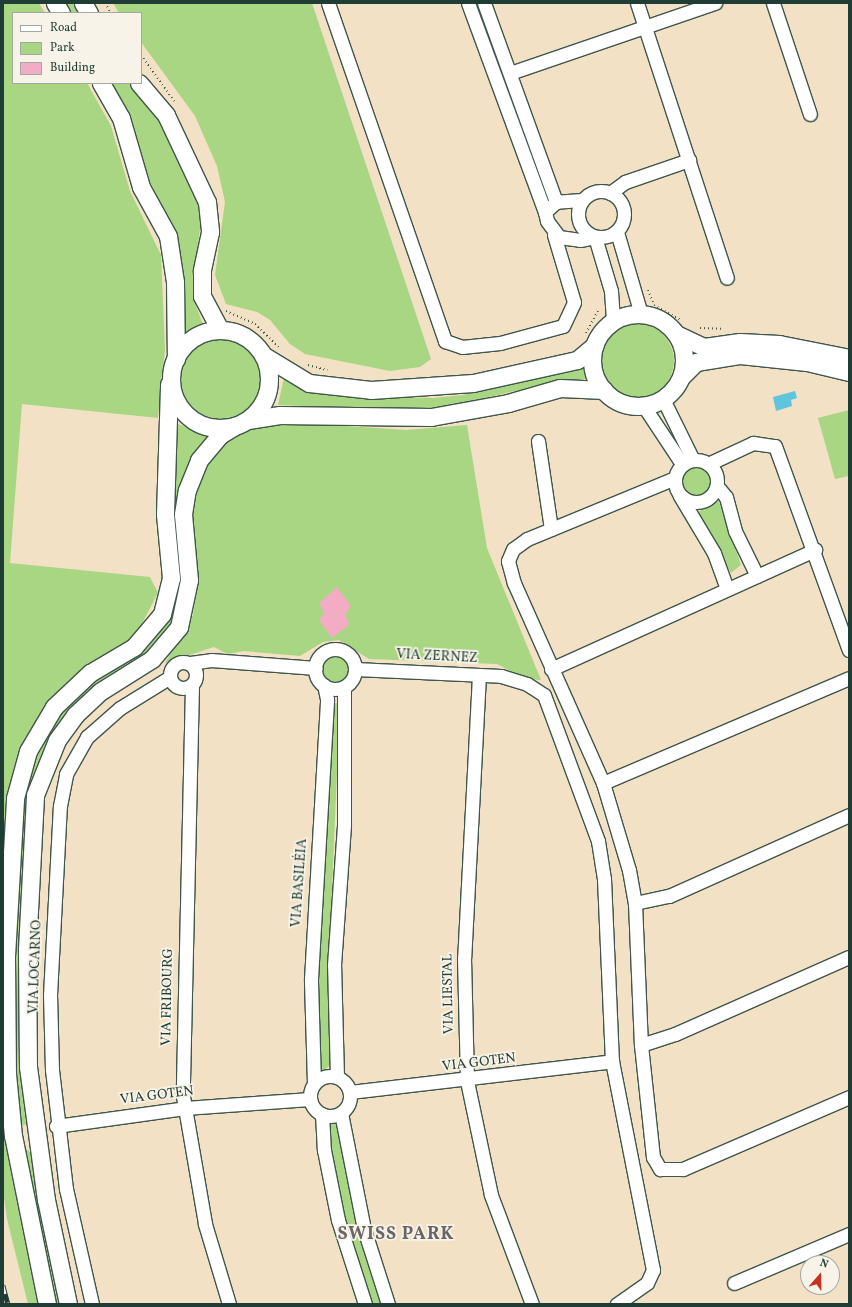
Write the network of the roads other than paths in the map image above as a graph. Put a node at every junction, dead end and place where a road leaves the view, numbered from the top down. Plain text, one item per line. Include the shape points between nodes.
1 (55, 3) edge
2 (83, 3) edge
3 (328, 3) edge
4 (468, 3) edge
5 (484, 3) edge
6 (637, 3) edge
7 (715, 3) edge
8 (773, 3) edge
9 (60, 12) edge
10 (88, 12) edge
11 (646, 28) junction
12 (510, 73) junction
13 (102, 84) edge
14 (139, 84) edge
15 (810, 114) dead end
16 (689, 160) junction
17 (610, 192) junction
18 (582, 200) junction
19 (556, 202) junction
20 (545, 212) junction
21 (617, 232) junction
22 (554, 235) junction
23 (595, 237) junction
24 (629, 271) junction
25 (608, 278) junction
26 (726, 278) dead end
27 (641, 314) junction
28 (613, 322) junction
29 (219, 328) junction
30 (676, 334) junction
31 (595, 345) junction
32 (266, 357) junction
33 (849, 358) edge
34 (176, 359) junction
35 (849, 372) edge
36 (681, 377) junction
37 (169, 384) junction
38 (604, 390) junction
39 (663, 398) junction
40 (643, 405) junction
41 (241, 423) junction
42 (538, 441) dead end
43 (687, 462) junction
44 (708, 464) junction
45 (675, 478) junction
46 (716, 486) junction
47 (680, 496) junction
48 (551, 529) junction
49 (815, 550) junction
50 (757, 576) junction
51 (171, 578) junction
52 (189, 580) junction
53 (727, 589) junction
54 (849, 650) edge
55 (190, 663) junction
56 (316, 668) junction
57 (551, 668) junction
58 (355, 669) junction
59 (479, 675) junction
60 (170, 677) junction
61 (849, 678) edge
62 (192, 685) junction
63 (324, 685) junction
64 (344, 687) junction
65 (603, 783) junction
66 (849, 815) edge
67 (635, 903) junction
68 (849, 957) edge
69 (641, 1044) junction
70 (612, 1061) junction
71 (337, 1077) junction
72 (467, 1081) junction
73 (314, 1084) junction
74 (350, 1092) junction
75 (849, 1097) edge
76 (310, 1099) junction
77 (185, 1108) junction
78 (341, 1113) junction
79 (322, 1114) junction
80 (56, 1126) junction
81 (35, 1134) junction
82 (13, 1136) junction
83 (849, 1234) edge
84 (734, 1283) dead end
85 (47, 1304) edge
86 (68, 1304) edge
87 (92, 1304) edge
88 (229, 1304) edge
89 (365, 1304) edge
90 (388, 1304) edge
91 (532, 1304) edge
92 (617, 1304) edge

1 - 9 street
2 - 10 street
3 - 22 street via 445,341 462,347 500,343 563,326 574,302
4 - 20 street
5 - 12 street
6 - 11 street
7 - 11 street
8 - 15 street
11 - 12 street
11 - 16 street
12 - 19 street
13 - 34 street via 121,118 141,187 168,236 176,282
14 - 29 street via 166,115 207,202 210,232 202,271 202,296
16 - 17 street via 625,182
16 - 26 street
17 - 18 street via 595,191
17 - 21 street via 624,210
18 - 19 street
18 - 23 street via 579,222
19 - 20 street
20 - 22 street
21 - 23 street
21 - 24 street
22 - 23 street via 580,240
23 - 25 street
24 - 25 street via 615,272
24 - 27 street
25 - 28 street
27 - 28 street
27 - 30 street via 666,324
28 - 31 street
29 - 32 street via 250,339
29 - 34 street via 192,339
30 - 33 street via 704,347 740,342 779,344
30 - 36 street via 684,362
31 - 32 street via 578,360 473,383 371,390 309,383
31 - 38 street via 593,369
32 - 41 street via 270,374 268,395
34 - 37 street
35 - 36 street via 807,362 740,355 696,362
36 - 39 street
37 - 41 street via 177,403 191,419 210,427
37 - 51 street via 165,514
38 - 40 street via 621,402
38 - 41 street via 560,388 508,403 431,417 280,415
39 - 40 street
39 - 43 street
40 - 43 street
41 - 52 street via 220,435 199,460 187,490 183,514
42 - 48 street
43 - 44 street
43 - 45 street
44 - 46 street via 716,474
44 - 49 street via 753,442 775,446
45 - 47 street
45 - 48 street
46 - 47 street via 710,497 698,502
46 - 50 street via 726,497 735,532
47 - 53 street via 714,554
48 - 57 street via 520,544 508,561
49 - 50 street
49 - 54 street
50 - 53 street
51 - 52 street
51 - 82 street via 162,614 154,627 134,647 67,691 35,735 18,779 6,956 7,1074
52 - 81 street via 184,613 172,639 142,667 101,691 74,715 57,740 38,784 34,807 27,949 28,1067
53 - 57 street
55 - 56 street via 211,660
55 - 60 street via 181,661 174,665
55 - 62 street via 197,674
56 - 58 street via 319,657 333,649 348,654
56 - 63 street
57 - 65 street
58 - 59 street, VIA ZERNEZ
58 - 64 street via 352,679
59 - 70 street, VIA ZERNEZ via 516,680 544,695 598,841 604,879
59 - 72 street, VIA LIESTAL via 464,958
60 - 62 street via 179,687
60 - 80 street, VIA LOCARNO via 98,726 66,774 60,806 50,995
61 - 65 street
62 - 77 street, VIA FRIBOURG via 182,1027
63 - 64 street via 334,689
63 - 73 street, VIA BASILÉIA via 327,699 325,760 312,950
64 - 71 street via 344,824 334,965
65 - 67 street via 629,870
66 - 67 street via 669,896
67 - 69 street
68 - 69 street via 675,1034
69 - 75 street via 654,1157 658,1167 666,1171 688,1167
70 - 72 street, VIA GOTEN
70 - 92 street via 653,1270 647,1283
71 - 73 street via 324,1077
71 - 74 street
72 - 74 street, VIA GOTEN
72 - 91 street, VIA LIESTAL via 492,1195
73 - 76 street
74 - 78 street via 348,1105
76 - 77 street, VIA GOTEN
76 - 79 street
77 - 80 street, VIA GOTEN
77 - 88 street, VIA FRIBOURG via 205,1224
78 - 79 street
78 - 90 street via 362,1222
79 - 89 street via 324,1150 338,1220
80 - 87 street, VIA LOCARNO via 66,1189
81 - 82 street
81 - 86 street via 51,1235
82 - 85 street
83 - 84 street

